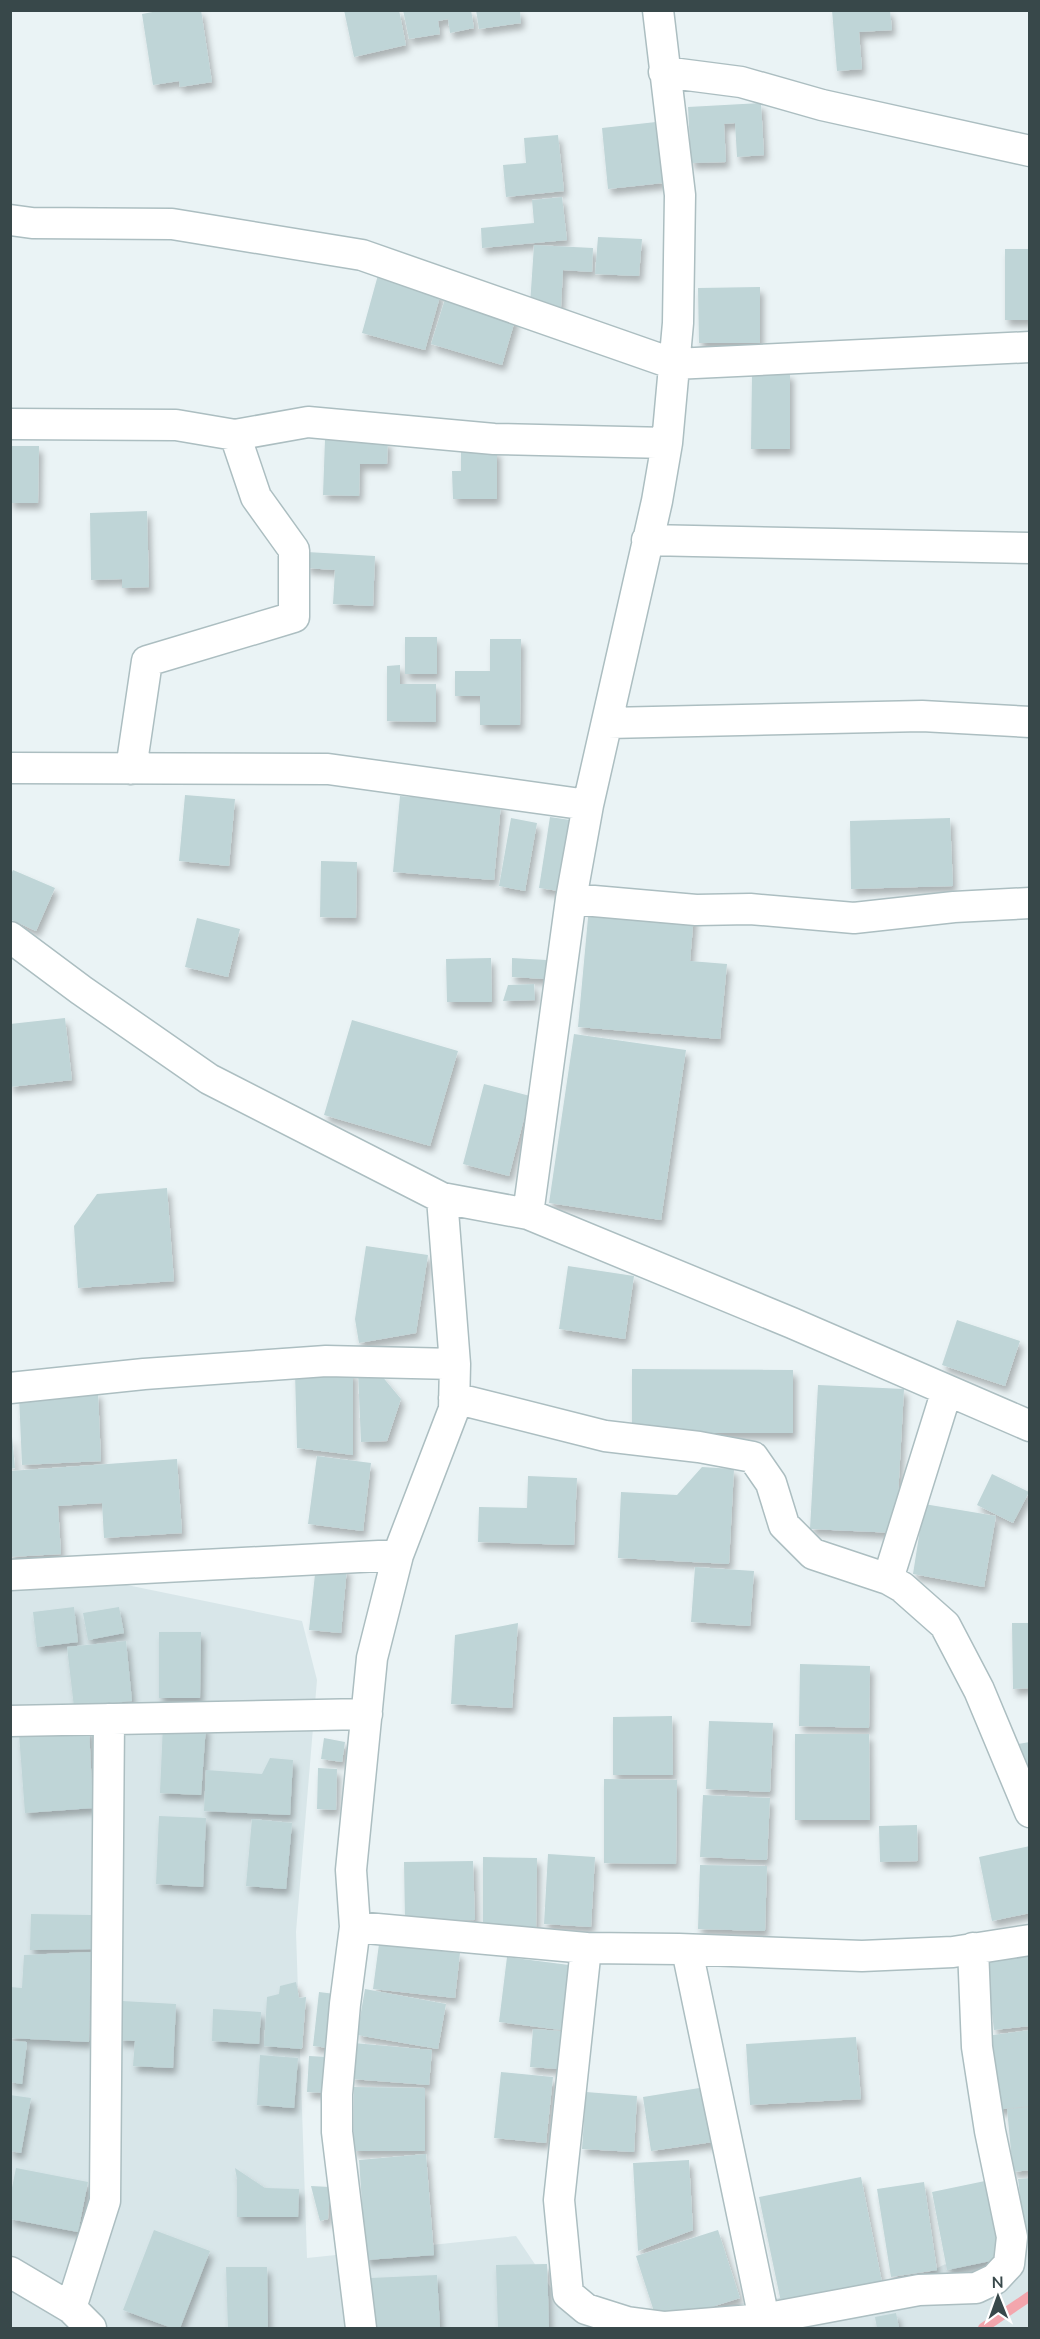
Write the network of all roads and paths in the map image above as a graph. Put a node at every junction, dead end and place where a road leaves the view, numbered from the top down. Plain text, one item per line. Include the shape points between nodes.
1 (658, 10) edge
2 (664, 72) junction
3 (1029, 152) edge
4 (10, 219) edge
5 (1029, 347) edge
6 (674, 364) junction
7 (10, 424) edge
8 (235, 435) junction
9 (667, 443) junction
10 (647, 540) junction
11 (1029, 548) edge
12 (1029, 722) edge
13 (608, 723) junction
14 (10, 768) edge
15 (131, 769) junction
16 (588, 805) junction
17 (572, 899) junction
18 (1029, 903) edge
19 (10, 937) edge
20 (442, 1198) junction
21 (528, 1214) junction
22 (455, 1364) junction
23 (10, 1388) edge
24 (947, 1390) junction
25 (454, 1398) junction
26 (1029, 1426) edge
27 (398, 1555) junction
28 (10, 1575) edge
29 (888, 1579) junction
30 (367, 1714) junction
31 (109, 1719) junction
32 (10, 1721) edge
33 (1029, 1812) edge
34 (356, 1928) junction
35 (1029, 1940) edge
36 (586, 1948) junction
37 (973, 1948) junction
38 (687, 1950) junction
39 (10, 2272) edge
40 (81, 2318) edge
41 (766, 2324) edge
42 (361, 2328) edge

1 - 2 street
2 - 3 street via 741,82 822,105
2 - 6 street via 680,195
4 - 6 street via 32,223 171,224 362,255
5 - 6 street
6 - 9 street
7 - 8 street via 176,424
8 - 9 street via 308,422 494,439
8 - 15 street via 256,497 294,550 294,617 147,661
9 - 10 street
10 - 11 street
10 - 13 street
12 - 13 street via 922,716
13 - 16 street
14 - 15 street
15 - 16 street via 328,770
16 - 17 street
17 - 18 street via 854,918
17 - 21 street
19 - 20 street via 209,1079
20 - 21 street
20 - 22 street
21 - 24 street
22 - 23 street via 326,1361
22 - 25 street
24 - 26 street
24 - 29 street
25 - 27 street via 454,1409
25 - 29 street via 605,1436 753,1457 771,1483 784,1525 813,1554
27 - 28 street
27 - 30 street via 372,1658
29 - 33 street via 945,1625 979,1689
30 - 31 street
30 - 34 street via 351,1870
31 - 32 street
31 - 40 street via 105,2201
34 - 36 street
34 - 42 street via 345,2004 337,2132
35 - 37 street
36 - 38 street
36 - 41 street via 559,2200 568,2294 586,2309 627,2322 665,2327
37 - 38 street via 862,1956
37 - 41 street via 977,2047 1012,2237 1009,2264 994,2279 976,2288 918,2290
38 - 41 street
39 - 40 street

